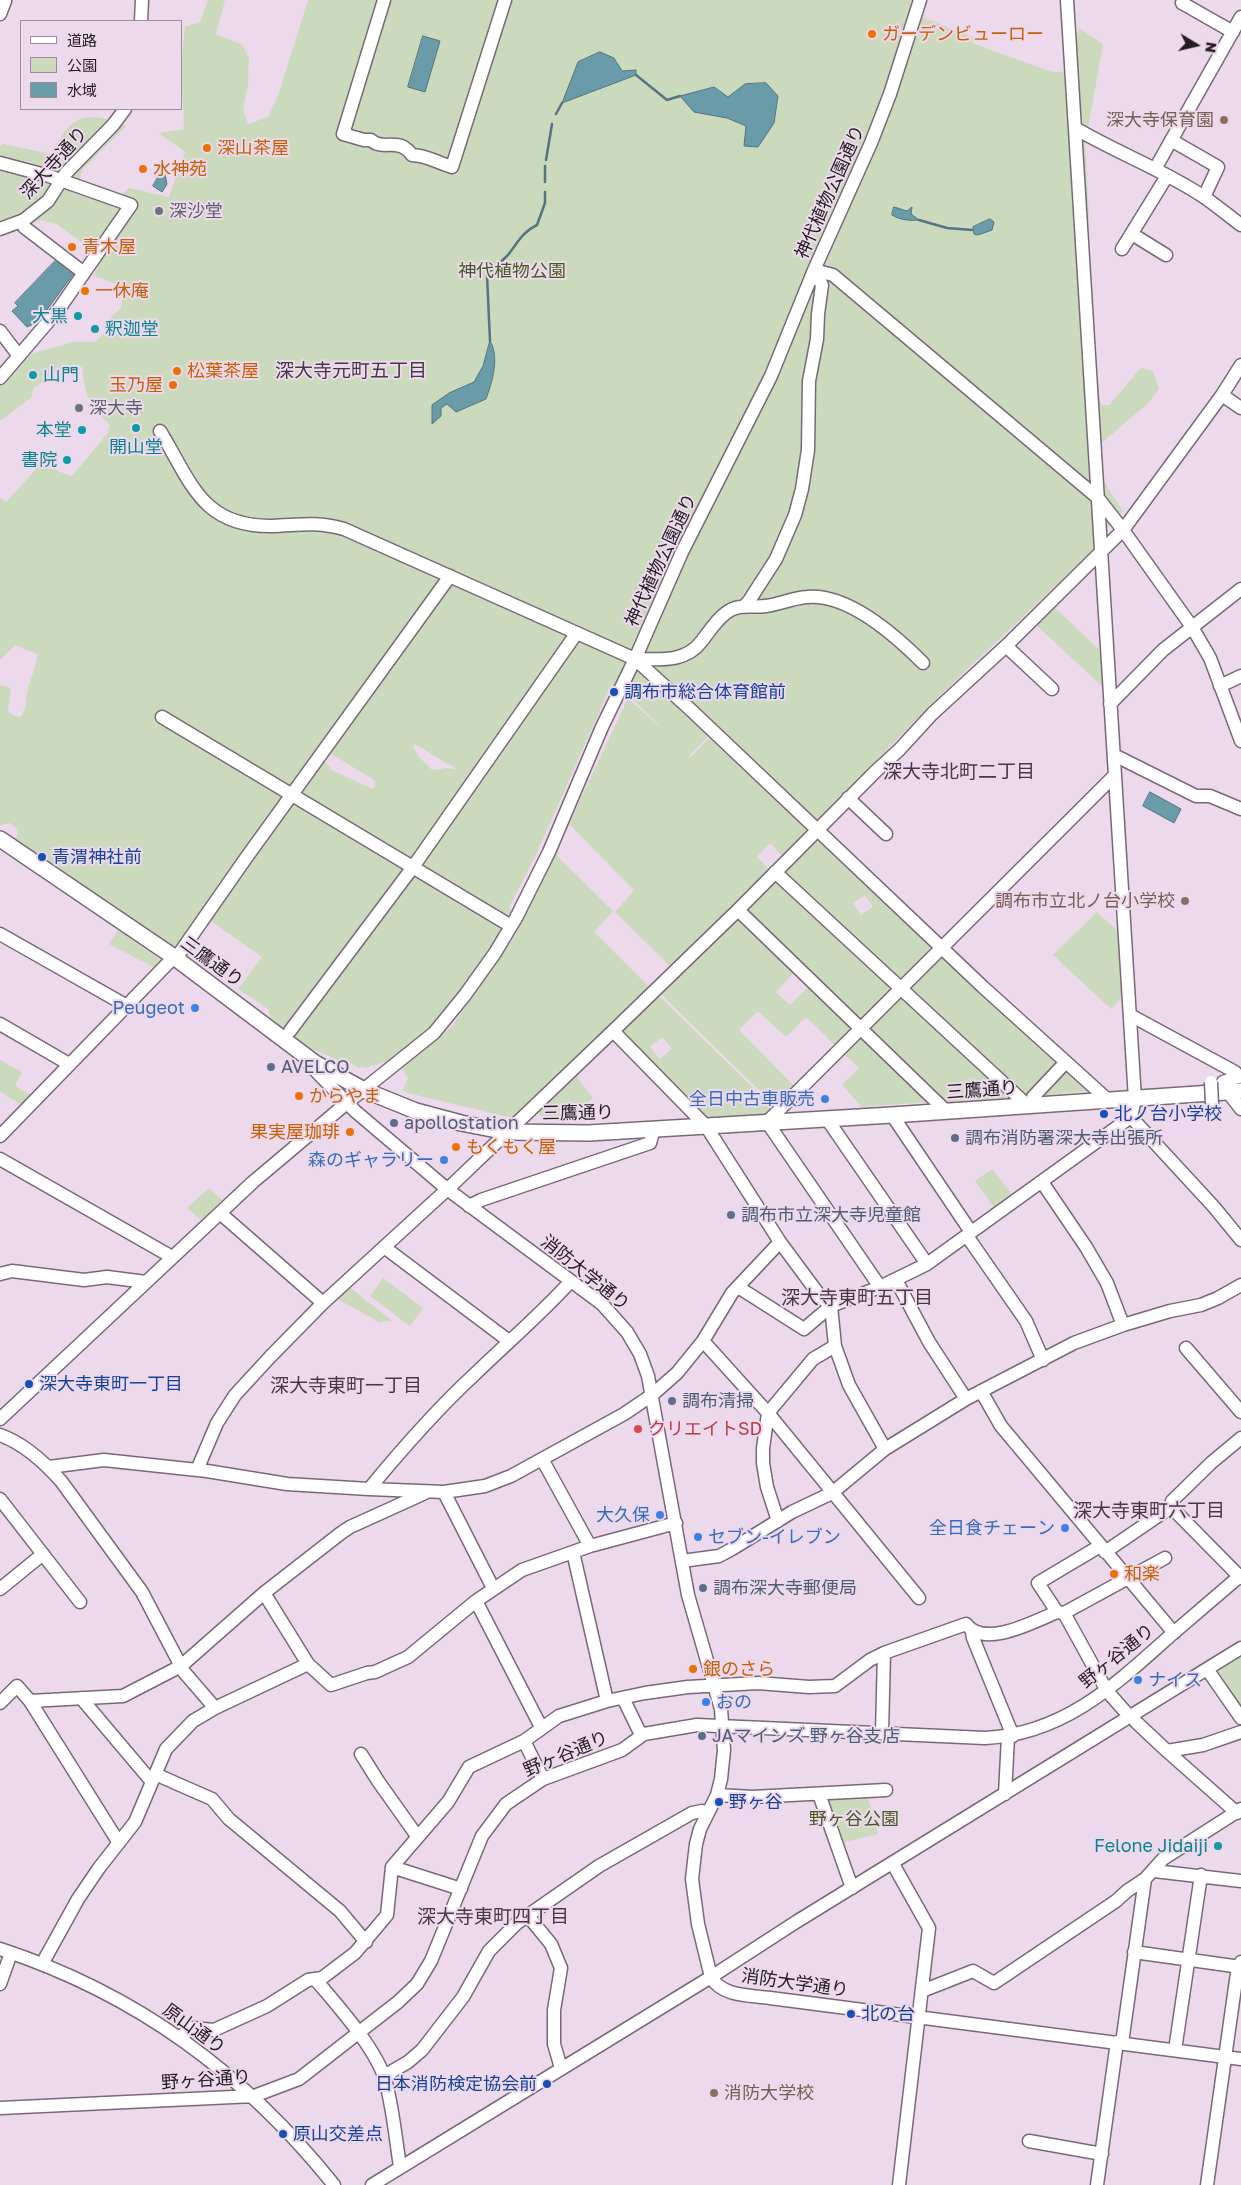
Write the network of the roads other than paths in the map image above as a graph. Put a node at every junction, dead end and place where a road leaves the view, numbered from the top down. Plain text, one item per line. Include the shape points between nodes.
1 (4, 0) edge
2 (142, 0) edge
3 (384, 0) edge
4 (505, 0) edge
5 (920, 0) edge
6 (1067, 0) edge
7 (1182, 3) dead end
8 (0, 14) edge
9 (1241, 17) edge
10 (141, 20) edge
11 (1233, 32) junction
12 (124, 110) edge
13 (1075, 128) junction
14 (1171, 140) junction
15 (0, 163) edge
16 (1154, 168) junction
17 (1167, 176) junction
18 (61, 181) junction
19 (1204, 197) junction
20 (1241, 225) edge
21 (24, 227) dead end
22 (0, 229) edge
23 (1132, 234) junction
24 (1122, 250) dead end
25 (1166, 254) dead end
26 (814, 270) junction
27 (84, 273) junction
28 (0, 331) edge
29 (19, 356) junction
30 (1241, 364) edge
31 (0, 378) edge
32 (1222, 395) junction
33 (1241, 408) edge
34 (160, 431) dead end
35 (1098, 498) junction
36 (1124, 530) junction
37 (1101, 551) junction
38 (450, 576) junction
39 (1241, 589) edge
40 (744, 606) junction
41 (1192, 627) junction
42 (576, 634) junction
43 (1006, 646) junction
44 (635, 659) junction
45 (923, 664) dead end
46 (1241, 676) edge
47 (1220, 686) junction
48 (1052, 688) dead end
49 (1110, 704) junction
50 (162, 717) dead end
51 (1241, 741) edge
52 (1114, 755) junction
53 (1115, 775) junction
54 (291, 795) junction
55 (848, 798) junction
56 (1241, 809) edge
57 (817, 829) junction
58 (886, 834) dead end
59 (0, 839) edge
60 (413, 867) junction
61 (775, 872) junction
62 (738, 910) junction
63 (511, 926) junction
64 (0, 934) edge
65 (943, 947) junction
66 (177, 956) junction
67 (901, 989) junction
68 (127, 1006) junction
69 (1130, 1015) junction
70 (0, 1024) edge
71 (861, 1029) junction
72 (290, 1031) dead end
73 (613, 1032) junction
74 (293, 1047) junction
75 (1066, 1062) junction
76 (69, 1064) junction
77 (1227, 1087) edge
78 (364, 1090) junction
79 (1135, 1099) junction
80 (1108, 1100) junction
81 (1030, 1101) junction
82 (348, 1102) junction
83 (1241, 1109) edge
84 (946, 1111) junction
85 (892, 1115) junction
86 (1131, 1117) junction
87 (827, 1119) junction
88 (767, 1122) junction
89 (706, 1126) junction
90 (654, 1129) junction
91 (508, 1132) junction
92 (0, 1136) edge
93 (0, 1159) edge
94 (1042, 1182) junction
95 (447, 1189) junction
96 (469, 1206) junction
97 (220, 1213) junction
98 (969, 1234) junction
99 (1241, 1240) edge
100 (780, 1242) junction
101 (384, 1246) junction
102 (172, 1257) junction
103 (927, 1264) junction
104 (0, 1274) edge
105 (896, 1280) junction
106 (571, 1281) junction
107 (146, 1282) junction
108 (1241, 1285) edge
109 (738, 1287) junction
110 (880, 1287) junction
111 (323, 1303) junction
112 (831, 1306) junction
113 (1123, 1325) junction
114 (704, 1341) junction
115 (509, 1342) junction
116 (835, 1346) junction
117 (1186, 1348) dead end
118 (1043, 1360) junction
119 (982, 1391) junction
120 (652, 1395) junction
121 (966, 1399) junction
122 (1241, 1412) edge
123 (768, 1413) junction
124 (0, 1419) edge
125 (0, 1435) edge
126 (1241, 1438) edge
127 (885, 1449) junction
128 (542, 1459) junction
129 (49, 1467) junction
130 (197, 1470) junction
131 (369, 1489) junction
132 (427, 1492) junction
133 (444, 1492) junction
134 (832, 1493) junction
135 (0, 1499) edge
136 (1171, 1507) junction
137 (778, 1521) junction
138 (676, 1523) junction
139 (590, 1546) junction
140 (1102, 1549) junction
141 (574, 1552) junction
142 (43, 1554) junction
143 (1165, 1558) dead end
144 (682, 1561) junction
145 (1241, 1576) edge
146 (1128, 1577) junction
147 (493, 1588) junction
148 (0, 1589) edge
149 (264, 1593) junction
150 (919, 1598) dead end
151 (476, 1601) junction
152 (80, 1602) dead end
153 (1060, 1612) junction
154 (972, 1632) junction
155 (1174, 1633) junction
156 (1241, 1648) edge
157 (884, 1653) junction
158 (308, 1664) junction
159 (181, 1666) junction
160 (1207, 1669) junction
161 (715, 1686) junction
162 (1107, 1691) junction
163 (81, 1698) junction
164 (623, 1698) junction
165 (30, 1701) junction
166 (607, 1701) junction
167 (0, 1703) edge
168 (215, 1708) junction
169 (1131, 1716) junction
170 (1241, 1718) edge
171 (541, 1727) junction
172 (723, 1727) junction
173 (1241, 1732) edge
174 (882, 1733) junction
175 (641, 1735) junction
176 (1010, 1736) junction
177 (524, 1741) junction
178 (1167, 1751) junction
179 (361, 1754) dead end
180 (154, 1778) junction
181 (543, 1779) junction
182 (886, 1790) dead end
183 (818, 1794) junction
184 (1005, 1794) junction
185 (717, 1795) junction
186 (1239, 1811) edge
187 (704, 1812) junction
188 (417, 1836) junction
189 (119, 1842) junction
190 (893, 1864) junction
191 (392, 1867) junction
192 (1150, 1875) junction
193 (1201, 1875) junction
194 (1241, 1881) edge
195 (852, 1888) junction
196 (461, 1889) junction
197 (528, 1916) junction
198 (366, 1942) junction
199 (6, 1951) edge
200 (1134, 1952) junction
201 (1188, 1959) junction
202 (42, 1964) junction
203 (1240, 1965) edge
204 (711, 1977) junction
205 (315, 1979) junction
206 (0, 1984) edge
207 (922, 1991) junction
208 (919, 2019) junction
209 (357, 2033) junction
210 (180, 2037) junction
211 (1119, 2043) junction
212 (1175, 2050) junction
213 (1227, 2057) junction
214 (1241, 2059) edge
215 (561, 2068) junction
216 (384, 2076) junction
217 (254, 2096) junction
218 (0, 2108) edge
219 (1029, 2141) dead end
220 (1102, 2154) junction
221 (400, 2167) junction
222 (334, 2185) edge
223 (372, 2185) edge
224 (899, 2185) edge
225 (1097, 2185) edge
226 (1207, 2185) edge

1 - 8 street
2 - 10 street
3 - 4 street via 343,134 406,148 412,155 422,155 452,167
5 - 26 street, 神代植物公園通り via 871,144
6 - 13 street
7 - 11 street
9 - 11 street
11 - 14 street
12 - 18 street, 深大寺通り
13 - 16 street
13 - 35 street
14 - 16 street
14 - 19 street via 1218,167
15 - 18 street
16 - 17 street
17 - 19 street
17 - 23 street
18 - 22 street, 深大寺通り via 36,212
18 - 27 street via 132,205
19 - 20 street
21 - 27 street
23 - 24 street
23 - 25 street
26 - 35 street via 833,275
26 - 40 street via 822,285 809,381 808,455 802,489 776,559
26 - 44 street, 神代植物公園通り via 771,376 682,552
27 - 29 street via 59,309
28 - 29 street
29 - 31 street
30 - 32 street
32 - 33 street
32 - 36 street
34 - 38 street via 196,493 203,502 227,518 255,526 308,523 334,526
35 - 36 street
35 - 37 street
36 - 37 street
36 - 41 street
37 - 43 street
37 - 49 street
38 - 42 street
38 - 54 street
39 - 41 street
40 - 44 street via 725,613 694,650 682,658
40 - 45 street via 764,607 808,597 831,599 883,626
41 - 47 street via 1210,658
41 - 49 street via 1163,650
42 - 44 street
42 - 60 street
43 - 48 street
43 - 55 street
44 - 57 street
44 - 63 street, 神代植物公園通り via 549,852
46 - 47 street
47 - 51 street
49 - 52 street
50 - 54 street
52 - 53 street
52 - 56 street via 1196,796 1210,796
53 - 65 street
53 - 69 street
54 - 60 street
54 - 66 street
55 - 57 street
55 - 58 street
57 - 61 street
57 - 65 street
59 - 66 main road, 三鷹通り
60 - 63 street
60 - 72 street
61 - 62 street
61 - 67 street
62 - 71 street
62 - 73 street
63 - 78 street, 神代植物公園通り via 479,977 434,1034
64 - 68 street
65 - 67 street
65 - 75 street
66 - 68 street
66 - 74 main road, 三鷹通り
67 - 71 street
67 - 81 street
68 - 76 street
69 - 77 street via 1235,1072
69 - 79 street
70 - 76 street
71 - 84 street
71 - 88 street
73 - 89 street
73 - 91 street
74 - 78 main road, 三鷹通り via 329,1072
74 - 82 street, 消防大学通り
75 - 80 street
75 - 81 street
76 - 92 street
77 - 79 main road, 三鷹通り
77 - 83 street
78 - 82 street, 神代植物公園通り
78 - 91 main road, 三鷹通り via 437,1117
79 - 80 main road, 三鷹通り
79 - 86 street
80 - 81 main road, 三鷹通り
81 - 84 main road, 三鷹通り
82 - 95 street, 消防大学通り
82 - 97 street, 神代植物公園通り
84 - 85 main road, 三鷹通り
85 - 87 main road, 三鷹通り
85 - 98 street
86 - 94 street
86 - 99 street
87 - 88 main road, 三鷹通り
87 - 103 street
88 - 89 main road, 三鷹通り
88 - 110 street
89 - 90 main road, 三鷹通り
89 - 100 street
90 - 91 main road, 三鷹通り
90 - 96 street via 650,1143
91 - 95 street
93 - 102 street
94 - 98 street
94 - 113 street via 1107,1283
95 - 96 street, 消防大学通り
95 - 101 street
96 - 106 street, 消防大学通り
97 - 102 street, 神代植物公園通り
97 - 111 street
98 - 103 street
98 - 118 street via 1026,1321
100 - 109 street
100 - 112 street
101 - 111 street
101 - 115 street
102 - 107 street, 神代植物公園通り
103 - 105 street
104 - 107 street via 12,1271 84,1280 107,1277
105 - 110 street
105 - 121 street via 929,1342
106 - 115 street
106 - 120 street, 消防大学通り via 610,1311 627,1332 644,1365
107 - 124 street, 神代植物公園通り
108 - 113 street via 1200,1305
109 - 112 street via 804,1329
109 - 114 street
110 - 112 street
111 - 130 street via 235,1395 217,1423
112 - 116 street
113 - 118 street via 1074,1343
114 - 120 street via 677,1373
114 - 123 street
115 - 131 street via 432,1416
116 - 123 street via 812,1359
116 - 127 street via 849,1385
117 - 122 street
118 - 119 street
119 - 121 street
119 - 140 street via 1000,1426
120 - 128 street
120 - 138 street, 消防大学通り
121 - 127 street
123 - 134 street
123 - 137 street via 763,1463
125 - 129 street via 11,1439
126 - 136 street via 1172,1500
127 - 134 street
128 - 133 street via 485,1486
128 - 139 street
129 - 130 street via 104,1460
129 - 159 street via 128,1571
130 - 131 street via 287,1484
131 - 132 street
132 - 133 street
132 - 149 street via 350,1527
133 - 147 street
134 - 137 street
134 - 150 street
135 - 142 street
136 - 140 street
136 - 145 street
137 - 144 street via 719,1556
138 - 139 street
138 - 144 street, 消防大学通り
139 - 141 street
140 - 146 street
140 - 153 street via 1038,1583
141 - 147 street via 522,1570
141 - 166 street
142 - 148 street
142 - 152 street
143 - 146 street
144 - 161 street, 消防大学通り via 688,1595
145 - 155 street, 野ヶ谷通り
146 - 153 street
146 - 155 street
147 - 151 street
149 - 158 street
149 - 159 street
151 - 158 street via 408,1657 375,1672 331,1685
151 - 171 street
153 - 154 street via 1011,1631 984,1635
153 - 162 street
154 - 157 street via 966,1624
154 - 176 street
155 - 162 street, 野ヶ谷通り
156 - 160 street
157 - 161 street via 835,1686 809,1688 758,1683
157 - 174 street
158 - 168 street
159 - 163 street via 123,1696
159 - 168 street
160 - 169 street
160 - 170 street
161 - 164 street via 688,1686
161 - 172 street, 消防大学通り
162 - 169 street
162 - 176 street, 野ヶ谷通り via 1052,1723
163 - 165 street
163 - 180 street
164 - 166 street
164 - 175 street
165 - 167 street via 17,1686
165 - 189 street
166 - 171 street via 559,1716
168 - 180 street via 193,1721 166,1749
169 - 178 street
169 - 184 street
171 - 177 street
172 - 174 street, 野ヶ谷通り
172 - 175 street, 野ヶ谷通り via 697,1725
172 - 185 street, 消防大学通り via 724,1750
173 - 178 street via 1203,1745
174 - 176 street, 野ヶ谷通り via 986,1738
175 - 181 street, 野ヶ谷通り via 622,1750
176 - 184 street
177 - 181 street
177 - 188 street via 468,1767 448,1802
178 - 186 street
179 - 188 street
180 - 189 street via 135,1822
180 - 198 street via 212,1798 229,1820 340,1911
181 - 196 street, 野ヶ谷通り via 512,1798 500,1811 482,1836
182 - 183 street
183 - 185 street
183 - 195 street
184 - 190 street
185 - 187 street, 消防大学通り
186 - 192 street via 1164,1859
187 - 197 street via 692,1813 599,1866
187 - 204 street, 消防大学通り via 696,1844 693,1892
188 - 191 street
189 - 202 street via 78,1899
190 - 195 street
190 - 207 street via 929,1928
191 - 196 street
191 - 198 street via 387,1915
192 - 193 street
192 - 200 street
192 - 207 street via 994,1983 973,1971
193 - 194 street
193 - 201 street
195 - 204 street
196 - 209 street, 野ヶ谷通り via 431,1961 417,1984
197 - 215 street via 551,1944 561,1968 554,2010 554,2044
197 - 216 street via 489,1951 463,1997 422,2050
198 - 205 street via 345,1962 322,1978
199 - 202 street, 原山通り
199 - 206 street
200 - 201 street
200 - 211 street
201 - 203 street
201 - 212 street
202 - 210 street, 原山通り via 106,1992
203 - 213 street
204 - 208 street, 消防大学通り via 725,1991
204 - 215 street
205 - 209 street
205 - 210 street via 214,2030 192,2028
207 - 208 street
208 - 211 street, 消防大学通り
208 - 224 street
209 - 216 street
209 - 217 street, 野ヶ谷通り via 299,2079
210 - 217 street, 原山通り
211 - 212 street, 消防大学通り
211 - 220 street
212 - 213 street, 消防大学通り
213 - 214 street, 消防大学通り
213 - 226 street via 1223,2066
215 - 221 street
216 - 221 street
217 - 218 street, 野ヶ谷通り
217 - 222 street, 原山通り
219 - 220 street
220 - 225 street
221 - 223 street

